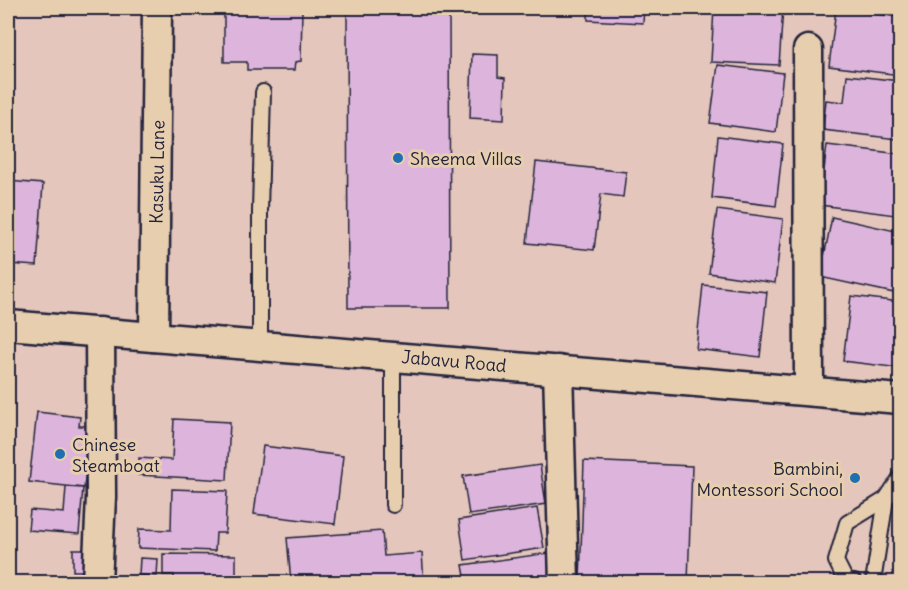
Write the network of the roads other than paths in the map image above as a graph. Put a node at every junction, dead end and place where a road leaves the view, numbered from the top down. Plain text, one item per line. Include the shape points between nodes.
1 (157, 8) edge
2 (808, 50) dead end
3 (263, 92) dead end
4 (8, 326) edge
5 (100, 332) junction
6 (154, 337) junction
7 (260, 345) junction
8 (393, 356) junction
9 (558, 370) junction
10 (808, 391) junction
11 (900, 399) edge
12 (900, 478) edge
13 (886, 499) junction
14 (393, 504) dead end
15 (97, 582) edge
16 (564, 582) edge
17 (854, 582) edge
18 (873, 582) edge

1 - 6 street, Kasuku Lane
2 - 10 street
3 - 7 lane
4 - 5 street, Jabavu Road
5 - 6 street, Jabavu Road
5 - 15 street
6 - 7 street, Jabavu Road
7 - 8 street, Jabavu Road
8 - 9 street, Jabavu Road
8 - 14 lane
9 - 10 street, Jabavu Road
9 - 16 street
10 - 11 street, Jabavu Road
12 - 13 lane
13 - 17 lane via 847,523 836,561 846,581
13 - 18 lane

